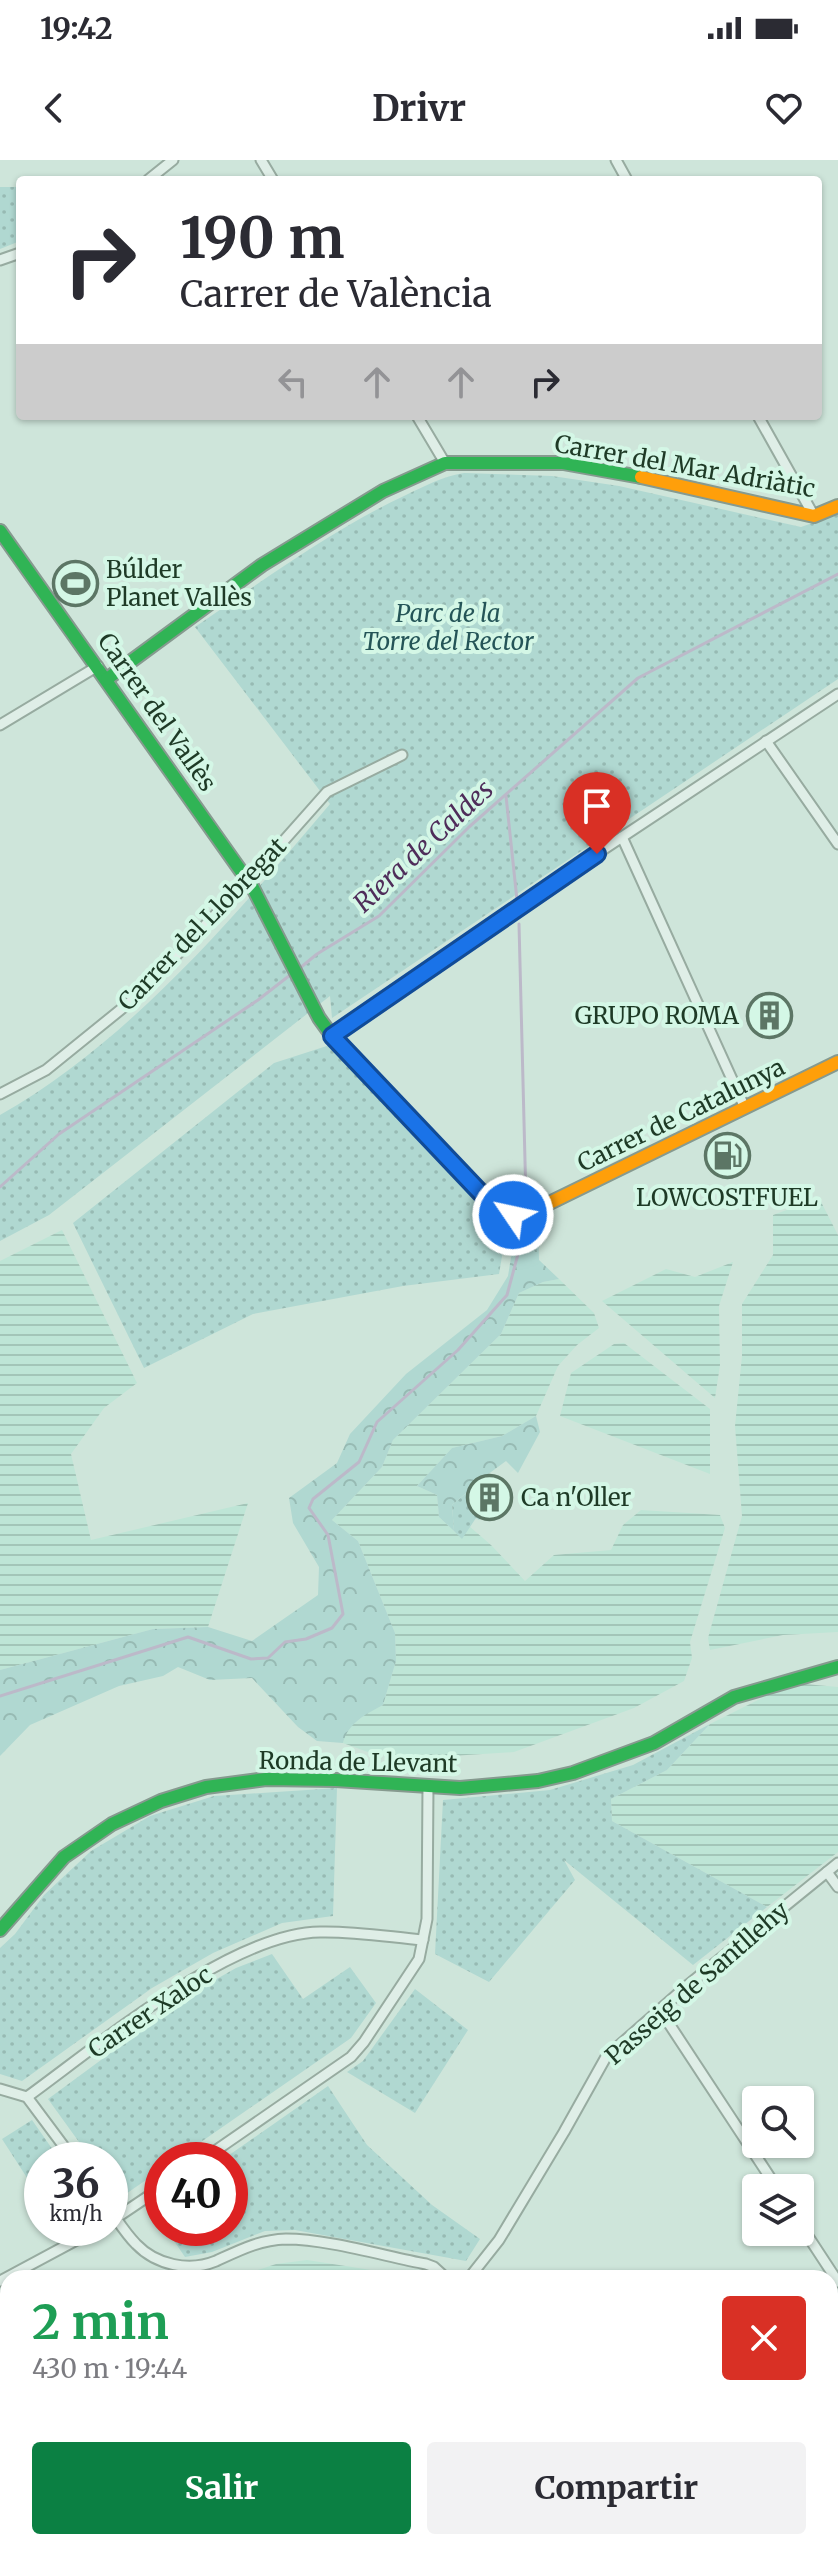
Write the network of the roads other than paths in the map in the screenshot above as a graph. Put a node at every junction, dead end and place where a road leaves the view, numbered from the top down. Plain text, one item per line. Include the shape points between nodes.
1 (173, 160) edge
2 (153, 176) edge
3 (419, 420) edge
4 (760, 420) edge
5 (445, 463) junction
6 (838, 506) edge
7 (814, 516) junction
8 (0, 531) edge
9 (98, 666) junction
10 (107, 679) junction
11 (838, 694) edge
12 (0, 725) edge
13 (766, 741) junction
14 (402, 755) dead end
15 (622, 837) junction
16 (838, 844) edge
17 (248, 881) junction
18 (278, 932) joint
19 (332, 1036) junction
20 (838, 1062) edge
21 (0, 1094) edge
22 (745, 1108) junction
23 (838, 1667) edge
24 (428, 1786) junction
25 (838, 1863) edge
26 (827, 1872) junction
27 (838, 1887) edge
28 (0, 1930) edge
29 (423, 1940) junction
30 (660, 2010) junction
31 (0, 2089) edge
32 (27, 2097) junction
33 (61, 2142) edge
34 (228, 2142) edge
35 (768, 2174) edge
36 (128, 2236) edge
37 (814, 2245) edge
38 (65, 2246) edge
39 (21, 2270) edge
40 (438, 2270) edge
41 (475, 2270) edge
42 (830, 2270) edge

1 - 2 street
3 - 5 street
4 - 7 street
5 - 7 street, Carrer del Mar Adriàtic via 563,463
5 - 10 street, Carrer del Mar Adriàtic via 383,491 262,565
6 - 7 street, Carrer del Mar Adriàtic
8 - 9 street, Carrer del Vallès
9 - 10 street, Carrer del Vallès
9 - 12 street
10 - 17 street, Carrer del Vallès
11 - 13 street
13 - 15 street
13 - 16 street
14 - 17 street, Carrer del Llobregat via 327,792
15 - 19 street
15 - 22 street
17 - 18 street, Carrer del Vallès
17 - 21 street, Carrer del Llobregat via 135,998 46,1070
18 - 19 street, Carrer de Catalunya
19 - 22 street, Carrer de Catalunya via 495,1208 513,1215 536,1211
20 - 22 street, Carrer de Catalunya
23 - 24 street, Ronda de Llevant via 734,1697 654,1743 573,1773 460,1788
24 - 28 street, Ronda de Llevant via 266,1779 206,1787 161,1801 112,1824 64,1857
24 - 29 street
25 - 26 street, Passeig de Santllehy
26 - 27 street
26 - 30 street, Passeig de Santllehy
29 - 32 street, Carrer Xaloc via 318,1932 266,1942 185,1983
29 - 34 street via 419,1959 351,2057
30 - 35 street
30 - 41 street, Passeig de Santllehy via 606,2057 499,2240
31 - 32 street
32 - 33 street
36 - 40 street via 145,2252 176,2265 209,2263 263,2242 301,2240
37 - 42 street
38 - 39 street

